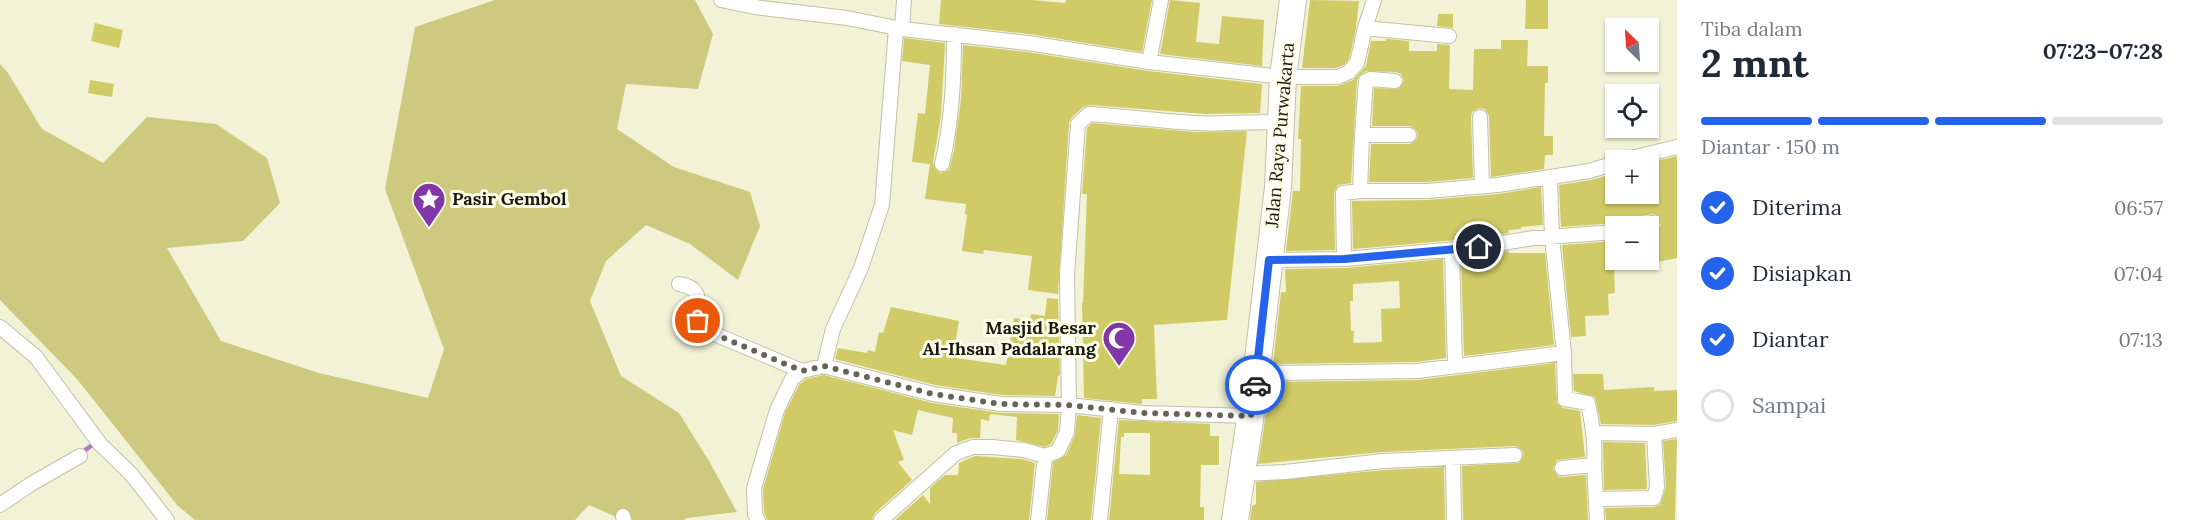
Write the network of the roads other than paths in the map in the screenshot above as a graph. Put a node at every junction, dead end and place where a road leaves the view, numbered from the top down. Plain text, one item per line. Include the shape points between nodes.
1 (721, 0) edge
2 (904, 0) edge
3 (1161, 0) edge
4 (1293, 0) edge
5 (1374, 0) edge
6 (754, 4) edge
7 (899, 28) junction
8 (1365, 28) junction
9 (954, 34) junction
10 (1449, 36) dead end
11 (1149, 62) junction
12 (1283, 77) junction
13 (1395, 81) dead end
14 (1480, 117) dead end
15 (1282, 123) junction
16 (1362, 135) junction
17 (1408, 135) dead end
18 (1677, 147) edge
19 (1659, 151) edge
20 (942, 165) dead end
21 (1605, 166) edge
22 (1550, 178) junction
23 (1482, 186) junction
24 (1360, 191) junction
25 (1605, 233) edge
26 (1552, 237) junction
27 (1452, 250) junction
28 (1344, 259) junction
29 (1269, 260) junction
30 (680, 284) dead end
31 (0, 327) edge
32 (1564, 352) junction
33 (1455, 365) junction
34 (824, 366) junction
35 (802, 371) junction
36 (1256, 371) junction
37 (1068, 405) junction
38 (1111, 409) junction
39 (1251, 416) junction
40 (1677, 430) edge
41 (1594, 433) junction
42 (1654, 434) junction
43 (1515, 455) dead end
44 (80, 456) dead end
45 (1045, 456) junction
46 (1453, 458) junction
47 (1594, 465) junction
48 (1562, 468) dead end
49 (1243, 474) junction
50 (1596, 499) junction
51 (0, 504) edge
52 (167, 520) edge
53 (758, 520) edge
54 (881, 520) edge
55 (1038, 520) edge
56 (1100, 520) edge
57 (1235, 520) edge
58 (1455, 520) edge
59 (1597, 520) edge

1 - 6 street
2 - 7 street
3 - 11 street
4 - 12 highway, Jalan Raya Purwakarta
5 - 8 street
6 - 7 street
7 - 9 street
7 - 34 street via 882,204 861,268 833,329
8 - 10 street
8 - 12 street via 1357,63 1344,75
9 - 11 street
9 - 20 street via 950,132
11 - 12 street
12 - 15 highway, Jalan Raya Purwakarta
13 - 16 street via 1366,81
14 - 23 street
15 - 29 highway, Jalan Raya Purwakarta
15 - 37 street via 1195,123 1089,114 1080,121 1067,275
16 - 17 street
16 - 24 street
18 - 19 street
21 - 22 street
22 - 23 street
22 - 26 street
23 - 24 street
24 - 28 street via 1343,194
25 - 26 street
26 - 27 street
26 - 32 street
27 - 28 street
27 - 33 street
28 - 29 street
29 - 36 highway, Jalan Raya Purwakarta
30 - 35 street via 695,290 699,324 705,330
31 - 52 street via 36,357 100,444 131,474
32 - 33 street
32 - 41 street via 1565,399 1588,403
33 - 36 street via 1417,371
34 - 35 street
34 - 37 street via 933,394 1000,404
35 - 53 street via 792,379 777,410 754,488
36 - 39 highway, Jalan Raya Purwakarta
37 - 38 street
37 - 45 street via 1063,444 1058,451
38 - 39 street
38 - 56 street
39 - 49 highway, Jalan Raya Purwakarta
40 - 42 street
41 - 42 street
41 - 47 street
42 - 50 street via 1654,498
43 - 46 street
44 - 51 street
45 - 54 street via 992,447 963,450 945,461
45 - 55 street
46 - 49 street
46 - 58 street
47 - 48 street
47 - 50 street
49 - 57 highway, Jalan Raya Purwakarta
50 - 59 street

